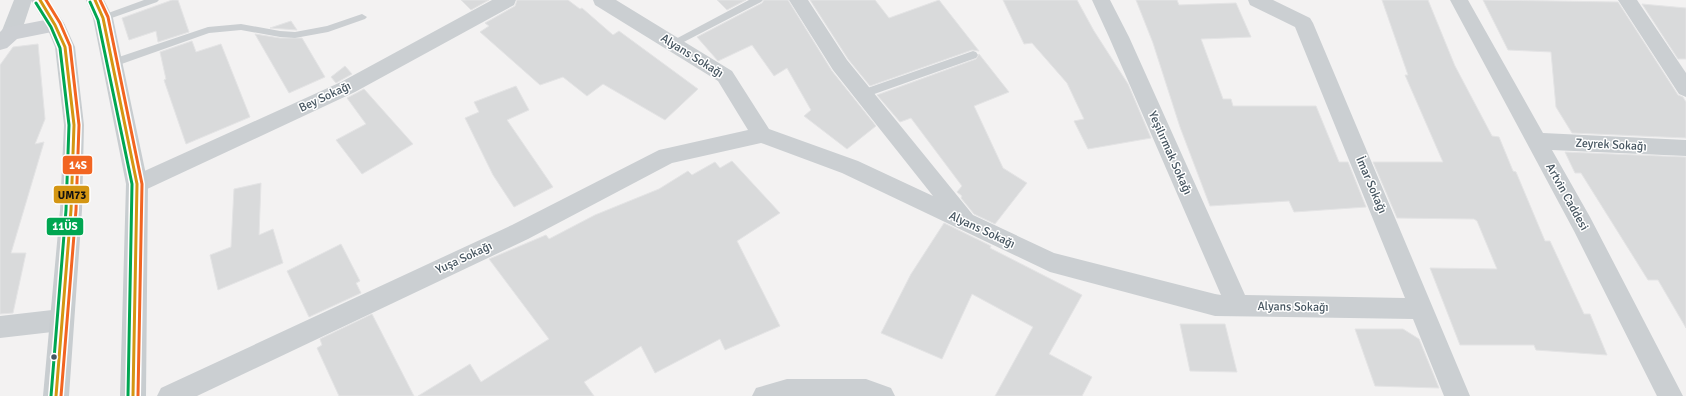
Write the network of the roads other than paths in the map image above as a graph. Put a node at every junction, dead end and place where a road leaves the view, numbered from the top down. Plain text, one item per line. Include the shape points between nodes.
1 (23, 0) edge
2 (40, 0) edge
3 (154, 0) edge
4 (507, 0) edge
5 (602, 0) edge
6 (758, 0) edge
7 (798, 0) edge
8 (1101, 0) edge
9 (1257, 0) edge
10 (1458, 0) edge
11 (1627, 0) edge
12 (99, 9) edge
13 (362, 17) dead end
14 (55, 25) junction
15 (6, 38) edge
16 (673, 44) junction
17 (973, 56) dead end
18 (113, 63) junction
19 (1686, 89) edge
20 (863, 94) junction
21 (762, 135) junction
22 (1536, 141) junction
23 (1686, 148) edge
24 (137, 184) junction
25 (968, 223) junction
26 (1238, 306) junction
27 (1422, 309) junction
28 (61, 320) junction
29 (0, 328) edge
30 (56, 396) edge
31 (133, 396) edge
32 (170, 396) edge
33 (765, 396) edge
34 (882, 396) edge
35 (1456, 396) edge
36 (1670, 396) edge

1 - 15 street
2 - 14 main road
3 - 12 lane
4 - 24 street, Bey Sokağı via 348,87
5 - 16 street, Alyans Sokağı
6 - 16 lane
7 - 20 street via 840,65
8 - 26 street, Yeşilırmak Sokağı
9 - 27 street, İmar Sokağı via 1303,23
10 - 22 street, Artvin Caddesi
11 - 19 street
12 - 18 main road
13 - 18 lane via 328,29 295,35 241,27 208,30
14 - 15 street
14 - 28 main road via 65,47 74,125 71,210
16 - 21 street, Alyans Sokağı via 725,76
17 - 20 lane
18 - 24 main road
20 - 25 street
21 - 25 street, Alyans Sokağı via 850,167
21 - 32 street, Yuşa Sokağı via 667,156 520,232
22 - 23 street, Zeyrek Sokağı
22 - 36 street, Artvin Caddesi via 1582,224
24 - 31 main road
25 - 26 street, Alyans Sokağı via 1050,262 1215,305
26 - 27 street, Alyans Sokağı
27 - 35 street, İmar Sokağı
28 - 29 street
28 - 30 main road
33 - 34 street via 787,391 866,392

